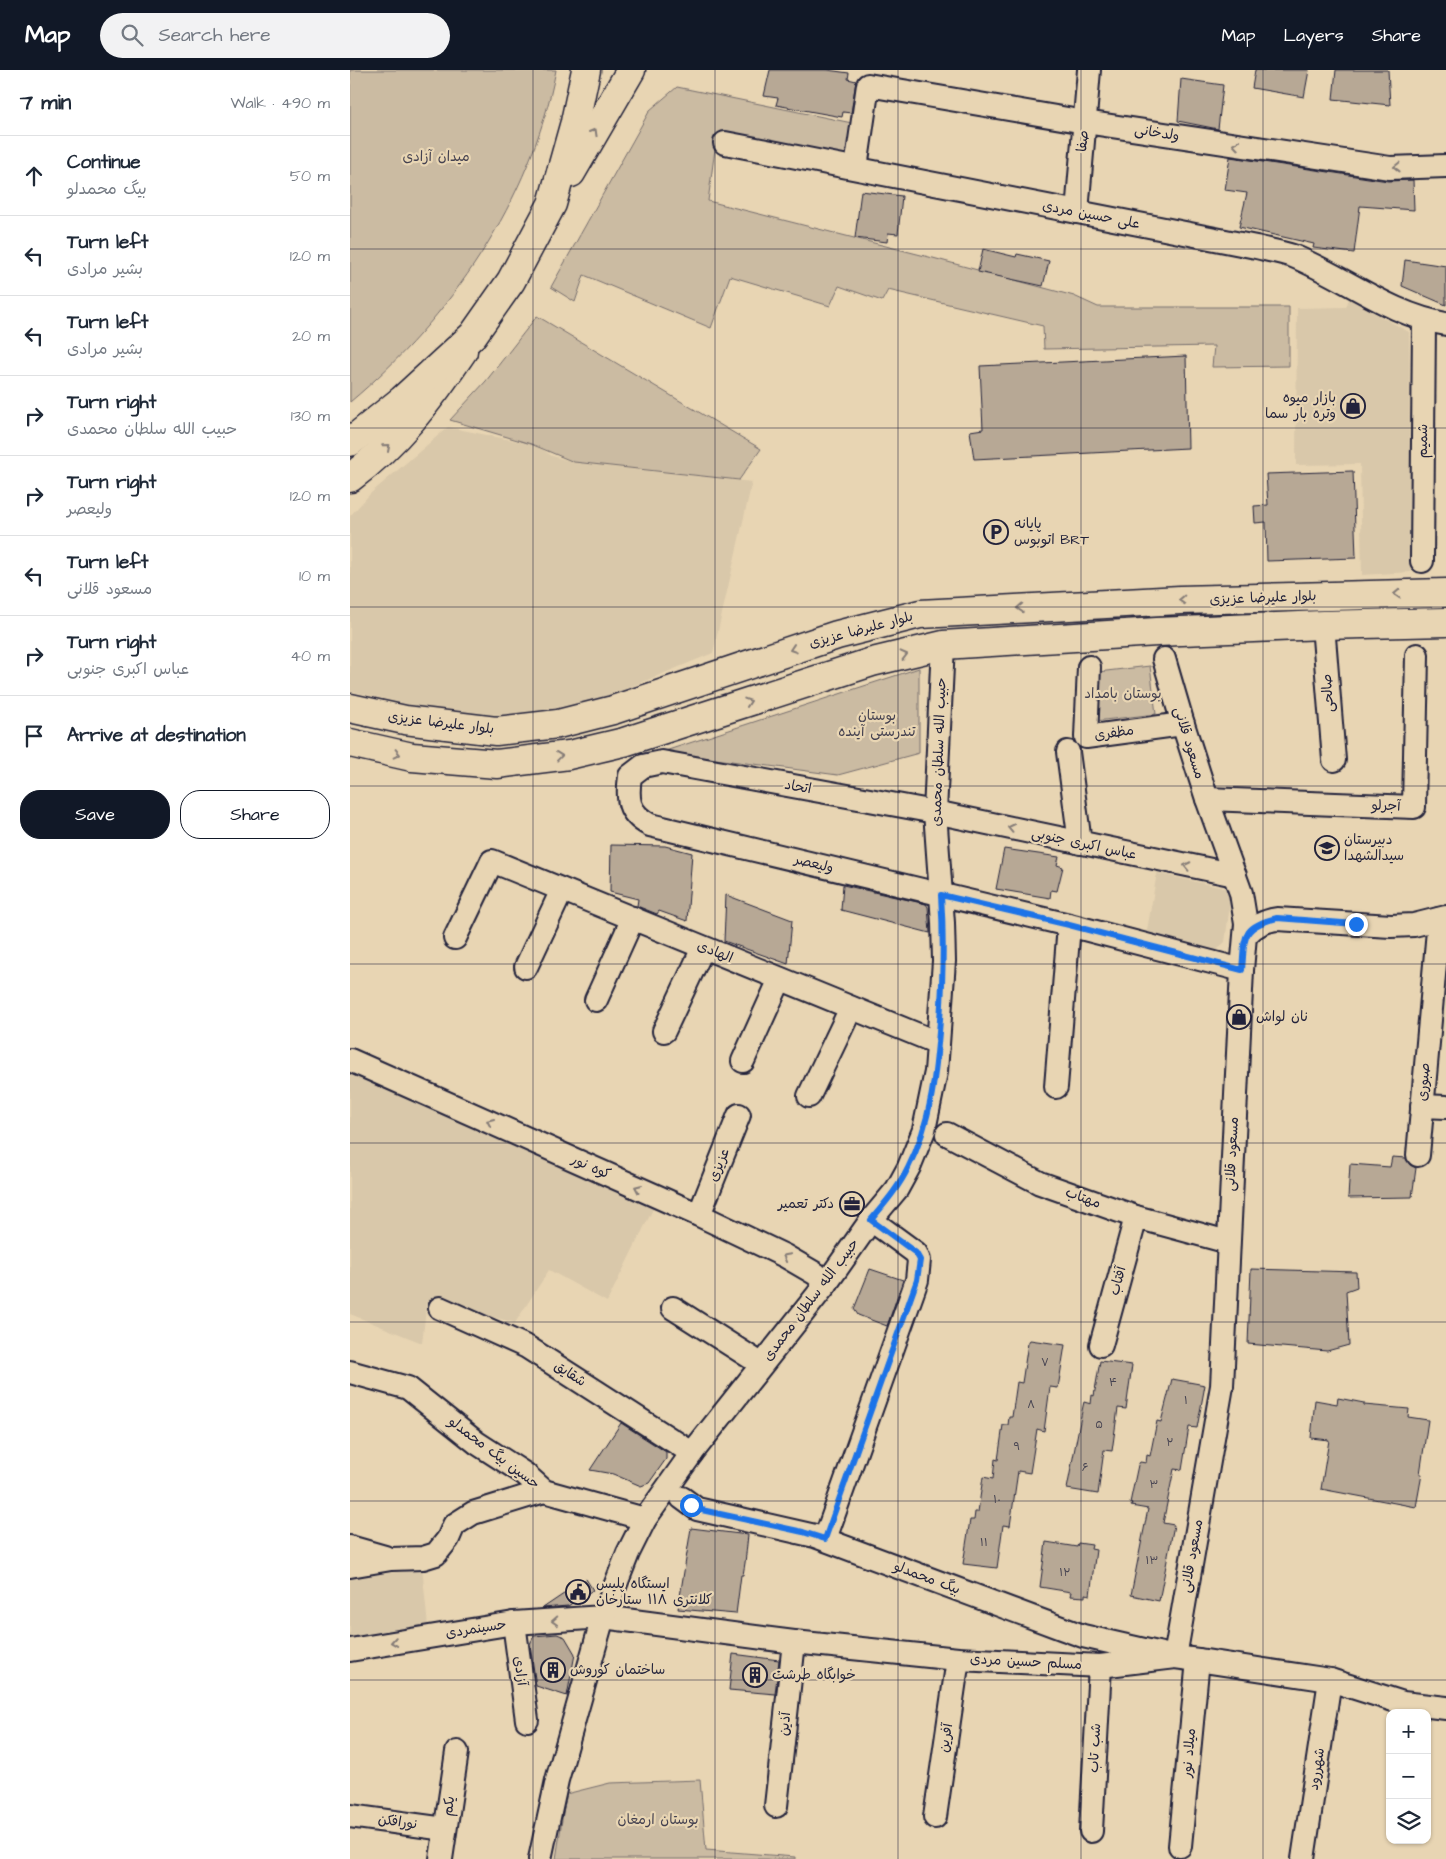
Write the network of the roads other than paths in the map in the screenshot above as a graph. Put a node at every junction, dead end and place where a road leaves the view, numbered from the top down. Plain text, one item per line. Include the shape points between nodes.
1 (586, 70) edge
2 (631, 70) edge
3 (1090, 70) edge
4 (1085, 122) junction
5 (725, 142) dead end
6 (1446, 166) edge
7 (856, 168) junction
8 (552, 204) junction
9 (1077, 212) junction
10 (1435, 322) edge
11 (473, 335) junction
12 (350, 442) edge
13 (351, 478) edge
14 (1422, 561) dead end
15 (1446, 593) edge
16 (941, 612) junction
17 (1446, 622) edge
18 (1324, 625) junction
19 (943, 645) junction
20 (1417, 655) dead end
21 (1164, 659) dead end
22 (1089, 667) dead end
23 (704, 679) junction
24 (350, 708) edge
25 (713, 714) junction
26 (1183, 724) junction
27 (350, 742) edge
28 (1068, 752) dead end
29 (1334, 760) dead end
30 (662, 762) joint
31 (1207, 799) junction
32 (935, 812) junction
33 (1080, 843) junction
34 (1234, 875) junction
35 (562, 890) junction
36 (941, 895) junction
37 (633, 918) junction
38 (1442, 918) edge
39 (1069, 925) junction
40 (1246, 935) junction
41 (455, 938) dead end
42 (703, 948) junction
43 (526, 967) dead end
44 (1242, 970) junction
45 (780, 979) junction
46 (596, 1000) dead end
47 (851, 1008) junction
48 (664, 1031) dead end
49 (938, 1043) junction
50 (350, 1060) edge
51 (743, 1061) dead end
52 (1056, 1087) dead end
53 (809, 1096) dead end
54 (1422, 1106) junction
55 (1446, 1107) edge
56 (739, 1115) dead end
57 (947, 1134) dead end
58 (1418, 1155) dead end
59 (699, 1215) junction
60 (1136, 1217) junction
61 (871, 1220) junction
62 (1228, 1242) junction
63 (826, 1284) junction
64 (440, 1308) dead end
65 (673, 1308) dead end
66 (1101, 1344) dead end
67 (761, 1364) junction
68 (350, 1372) edge
69 (692, 1453) junction
70 (544, 1490) junction
71 (682, 1498) dead end
72 (646, 1519) junction
73 (825, 1539) junction
74 (350, 1547) edge
75 (391, 1559) junction
76 (350, 1566) edge
77 (603, 1617) junction
78 (514, 1623) junction
79 (794, 1642) junction
80 (350, 1650) edge
81 (1175, 1658) junction
82 (958, 1659) junction
83 (1198, 1660) junction
84 (1100, 1666) junction
85 (1330, 1680) junction
86 (1446, 1708) edge
87 (527, 1720) dead end
88 (457, 1752) dead end
89 (776, 1806) dead end
90 (350, 1816) edge
91 (934, 1817) dead end
92 (445, 1829) junction
93 (1091, 1831) dead end
94 (1180, 1846) dead end
95 (441, 1859) edge
96 (540, 1859) edge
97 (1303, 1859) edge

1 - 8 main road
8 -> 2 main road
3 - 4 street, صفا
6 -> 4 street, ولدخانی via 1390,168
4 - 7 street, ولدخانی via 868,85
4 - 9 street, صفا
5 - 7 street, علی حسین مردی
7 - 9 street, علی حسین مردی
8 - 11 main road via 511,281
9 - 10 street, علی حسین مردی via 1292,256 1396,308
10 - 14 street, شمیم
11 - 12 main road
13 -> 11 main road via 394,441 420,412
15 -> 16 main road, بلوار علیرضا عزیزی via 1180,600
16 - 19 main road
16 -> 23 main road, بلوار علیرضا عزیزی via 897,618
17 - 18 main road, بلوار علیرضا عزیزی
18 - 19 main road, بلوار علیرضا عزیزی
18 - 29 street, صالحی
25 -> 19 main road, بلوار علیرضا عزیزی via 872,662
19 - 32 street, حبیب الله سلطان محمدی
20 - 31 street, آجرلو via 1414,807
21 - 26 street, مسعود قلانی
22 - 26 street, مظفری via 1086,737
23 - 24 main road, بلوار علیرضا عزیزی via 613,710 558,724 496,731 405,720
23 - 25 main road
27 -> 25 main road, بلوار علیرضا عزیزی via 412,757 497,764 599,749
26 - 31 street, مسعود قلانی
28 - 33 street
30 - 32 street, اتحاد
30 - 36 street, ولیعصر via 643,766 630,776 628,802 640,820 650,825
31 - 34 street, مسعود قلانی
33 -> 32 street, عباس اکبری جنوبی
32 - 36 street, حبیب الله سلطان محمدی
34 -> 33 street, عباس اکبری جنوبی
34 - 40 street, مسعود قلانی via 1244,903
35 - 37 street, الهادی
35 - 41 street, الهادی via 492,861
35 - 43 street
36 - 39 street, ولیعصر
36 - 49 street, حبیب الله سلطان محمدی via 944,961
37 - 42 street, الهادی
37 - 46 street
38 - 40 street via 1414,925 1391,926 1277,918 1264,921
38 - 54 street, صبوری
39 - 44 street, ولیعصر
39 - 52 street
40 - 44 street, مسعود قلانی
42 - 45 street, الهادی
42 - 48 street
44 - 62 street, مسعود قلانی
45 - 47 street, الهادی
45 - 51 street
47 - 49 street, الهادی
47 - 53 street
49 - 61 street, حبیب الله سلطان محمدی via 936,1072 924,1130 909,1168
59 -> 50 street, کوه نور
54 - 55 street
54 - 58 street, صبوری
56 - 59 street, عزیزی
57 - 60 street, مهتاب via 1040,1183
63 -> 59 street, کوه نور via 816,1274 784,1256
60 - 62 street, مهتاب
60 - 66 street, آفتاب
61 - 63 street, حبیب الله سلطان محمدی
61 - 73 street via 916,1253 920,1260 918,1274
62 - 81 street, مسعود قلانی via 1222,1386
63 - 67 street, حبیب الله سلطان محمدی
64 - 69 street, شقایق via 527,1347
65 - 67 street
67 - 69 street, حبیب الله سلطان محمدی
68 - 70 street, حسین بیگ محمدلو via 408,1388
69 - 72 street, حبیب الله سلطان محمدی
70 - 72 street, حسین بیگ محمدلو
70 - 75 street via 473,1513 454,1526 436,1554 423,1558
71 - 73 street, بیگ محمدلو via 697,1509
72 - 77 street, حبیب الله سلطان محمدی via 628,1553
73 - 81 street, بیگ محمدلو via 1068,1631
74 - 75 street
75 - 76 street
77 -> 78 street, حسینمردی
77 - 79 street, مسلم حسین مردی
77 - 96 street, حبیب الله سلطان محمدی via 557,1780
78 -> 80 street, حسینمردی
78 - 87 street, آزادی
79 - 82 street, مسلم حسین مردی
79 - 89 street, آذین
81 - 83 street, مسلم حسین مردی
81 - 84 street, مسلم حسین مردی
82 - 84 street, مسلم حسین مردی
82 - 91 street, آفرین
83 - 85 street, مسلم حسین مردی
83 - 94 street, میلاد نور
84 - 93 street, شب تاب
85 - 86 street, مسلم حسین مردی via 1403,1703
85 - 97 street, شهررود
88 - 92 street, یکم
90 - 92 street, نورافکن
92 - 95 street, یکم

